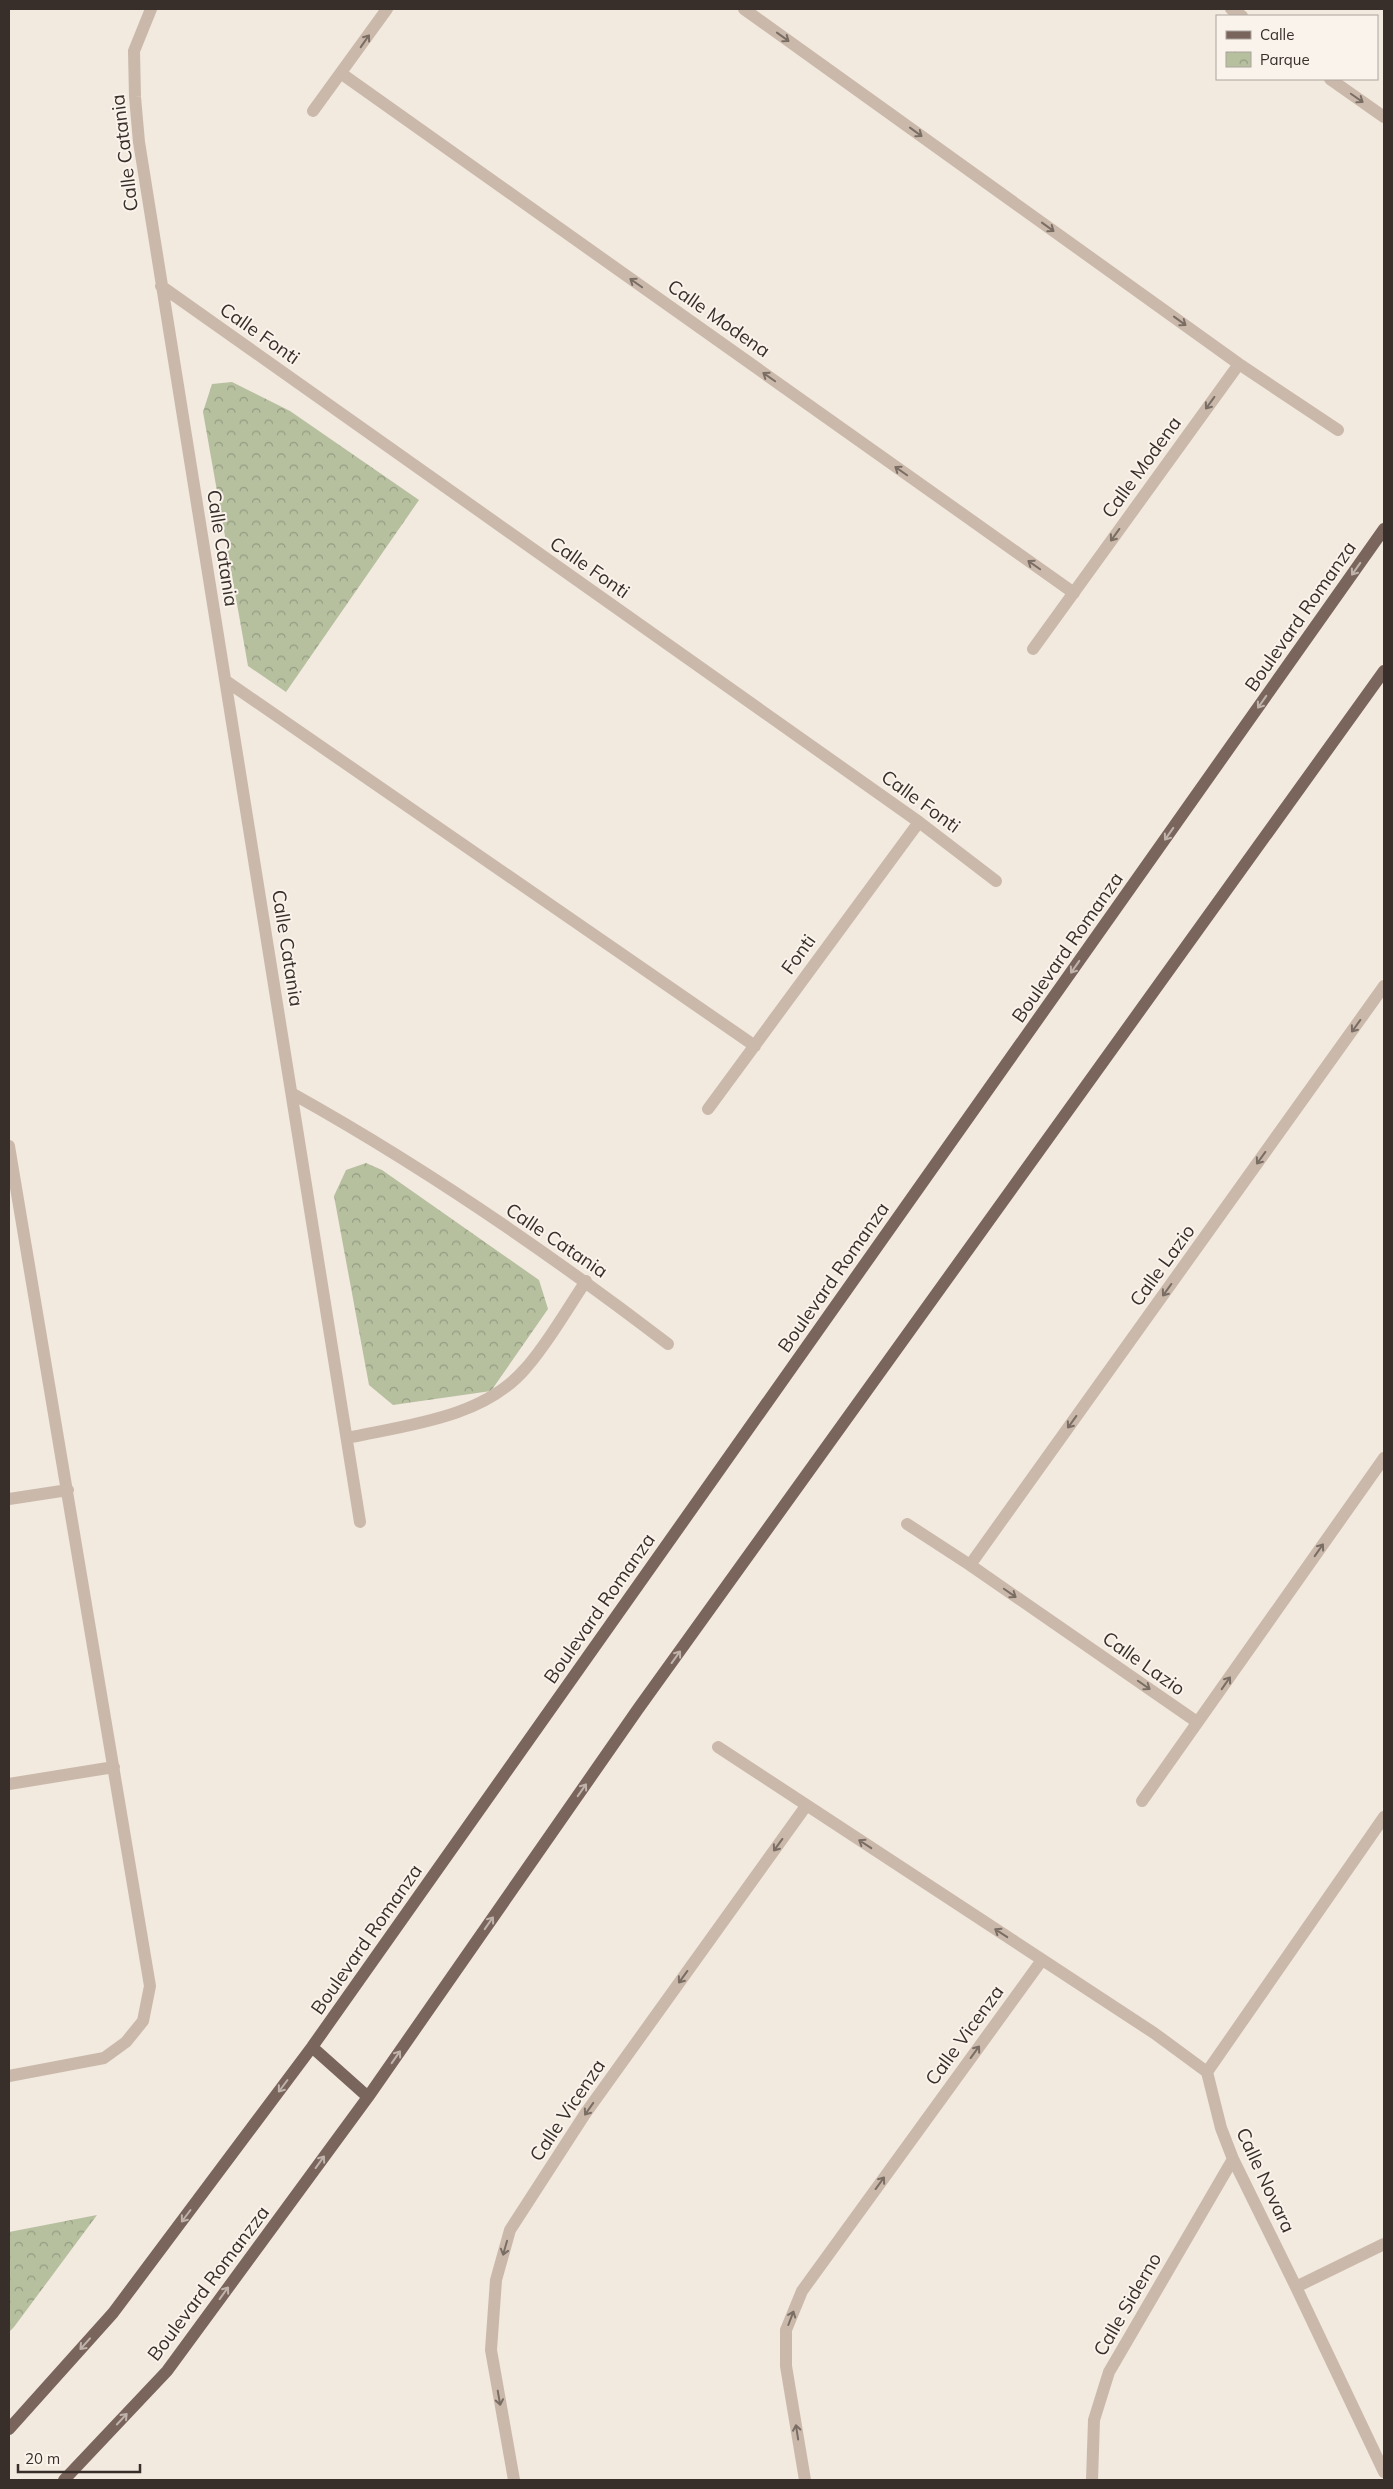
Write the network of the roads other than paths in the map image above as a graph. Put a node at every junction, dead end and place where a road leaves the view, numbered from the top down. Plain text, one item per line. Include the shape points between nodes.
1 (151, 9) edge
2 (387, 9) edge
3 (744, 9) edge
4 (342, 74) junction
5 (1331, 80) edge
6 (313, 111) dead end
7 (1384, 117) edge
8 (161, 286) junction
9 (1239, 364) junction
10 (1338, 430) dead end
11 (1384, 529) edge
12 (1074, 593) junction
13 (1033, 649) dead end
14 (1384, 671) edge
15 (226, 681) junction
16 (919, 822) junction
17 (996, 881) dead end
18 (1384, 986) edge
19 (755, 1046) junction
20 (293, 1094) junction
21 (708, 1109) dead end
22 (9, 1146) edge
23 (13, 1194) edge
24 (586, 1281) junction
25 (668, 1344) dead end
26 (347, 1438) junction
27 (1384, 1458) edge
28 (68, 1490) junction
29 (9, 1499) edge
30 (360, 1522) dead end
31 (907, 1524) dead end
32 (970, 1565) junction
33 (1198, 1722) junction
34 (718, 1747) dead end
35 (114, 1767) junction
36 (9, 1784) edge
37 (1142, 1801) dead end
38 (806, 1806) junction
39 (1384, 1817) edge
40 (1042, 1960) junction
41 (312, 2047) junction
42 (1207, 2072) junction
43 (9, 2076) edge
44 (368, 2096) junction
45 (1232, 2159) junction
46 (1384, 2244) edge
47 (1296, 2287) junction
48 (9, 2429) edge
49 (1384, 2472) edge
50 (64, 2480) edge
51 (514, 2480) edge
52 (805, 2480) edge
53 (1092, 2480) edge

1 - 8 street, Calle Catania via 134,51 135,97
4 -> 2 street
3 -> 9 street
4 - 6 street
12 -> 4 street, Calle Modena
5 -> 7 street
8 - 15 street, Calle Catania
8 - 16 street, Calle Fonti
9 - 10 street
9 -> 12 street, Calle Modena
11 -> 41 main road, Boulevard Romanza
12 - 13 street, Calle Modena
44 -> 14 main road via 638,1709
15 - 19 street
15 - 20 street, Calle Catania
16 - 17 street, Calle Fonti
16 - 19 street, Fonti
18 -> 32 street, Calle Lazio
19 - 21 street, Fonti
20 - 24 street, Calle Catania via 394,1153
20 - 26 street, Calle Catania
22 - 23 street
23 - 28 street
24 - 25 street, Calle Catania
24 - 26 street via 525,1370 488,1400 432,1419
26 - 30 street, Calle Catania
33 -> 27 street
28 - 29 street
28 - 35 street
31 - 32 street, Calle Lazio
32 -> 33 street, Calle Lazio
33 - 37 street
34 - 38 street
35 - 36 street
35 - 43 street via 150,1986 143,2021 126,2042 104,2058
40 -> 38 street
38 -> 51 street, Calle Vicenza via 585,2114 510,2230 496,2280 491,2350
39 - 42 street
40 - 42 street via 1154,2033
52 -> 40 street, Calle Vicenza via 786,2366 786,2330 802,2291
41 - 44 main road
41 -> 48 main road via 113,2313
42 - 45 street, Calle Novara
50 -> 44 main road, Boulevard Romanzza via 167,2371
45 - 47 street, Calle Novara
45 - 53 street, Calle Siderno via 1109,2372 1094,2420
46 - 47 street
47 - 49 street, Calle Novara

